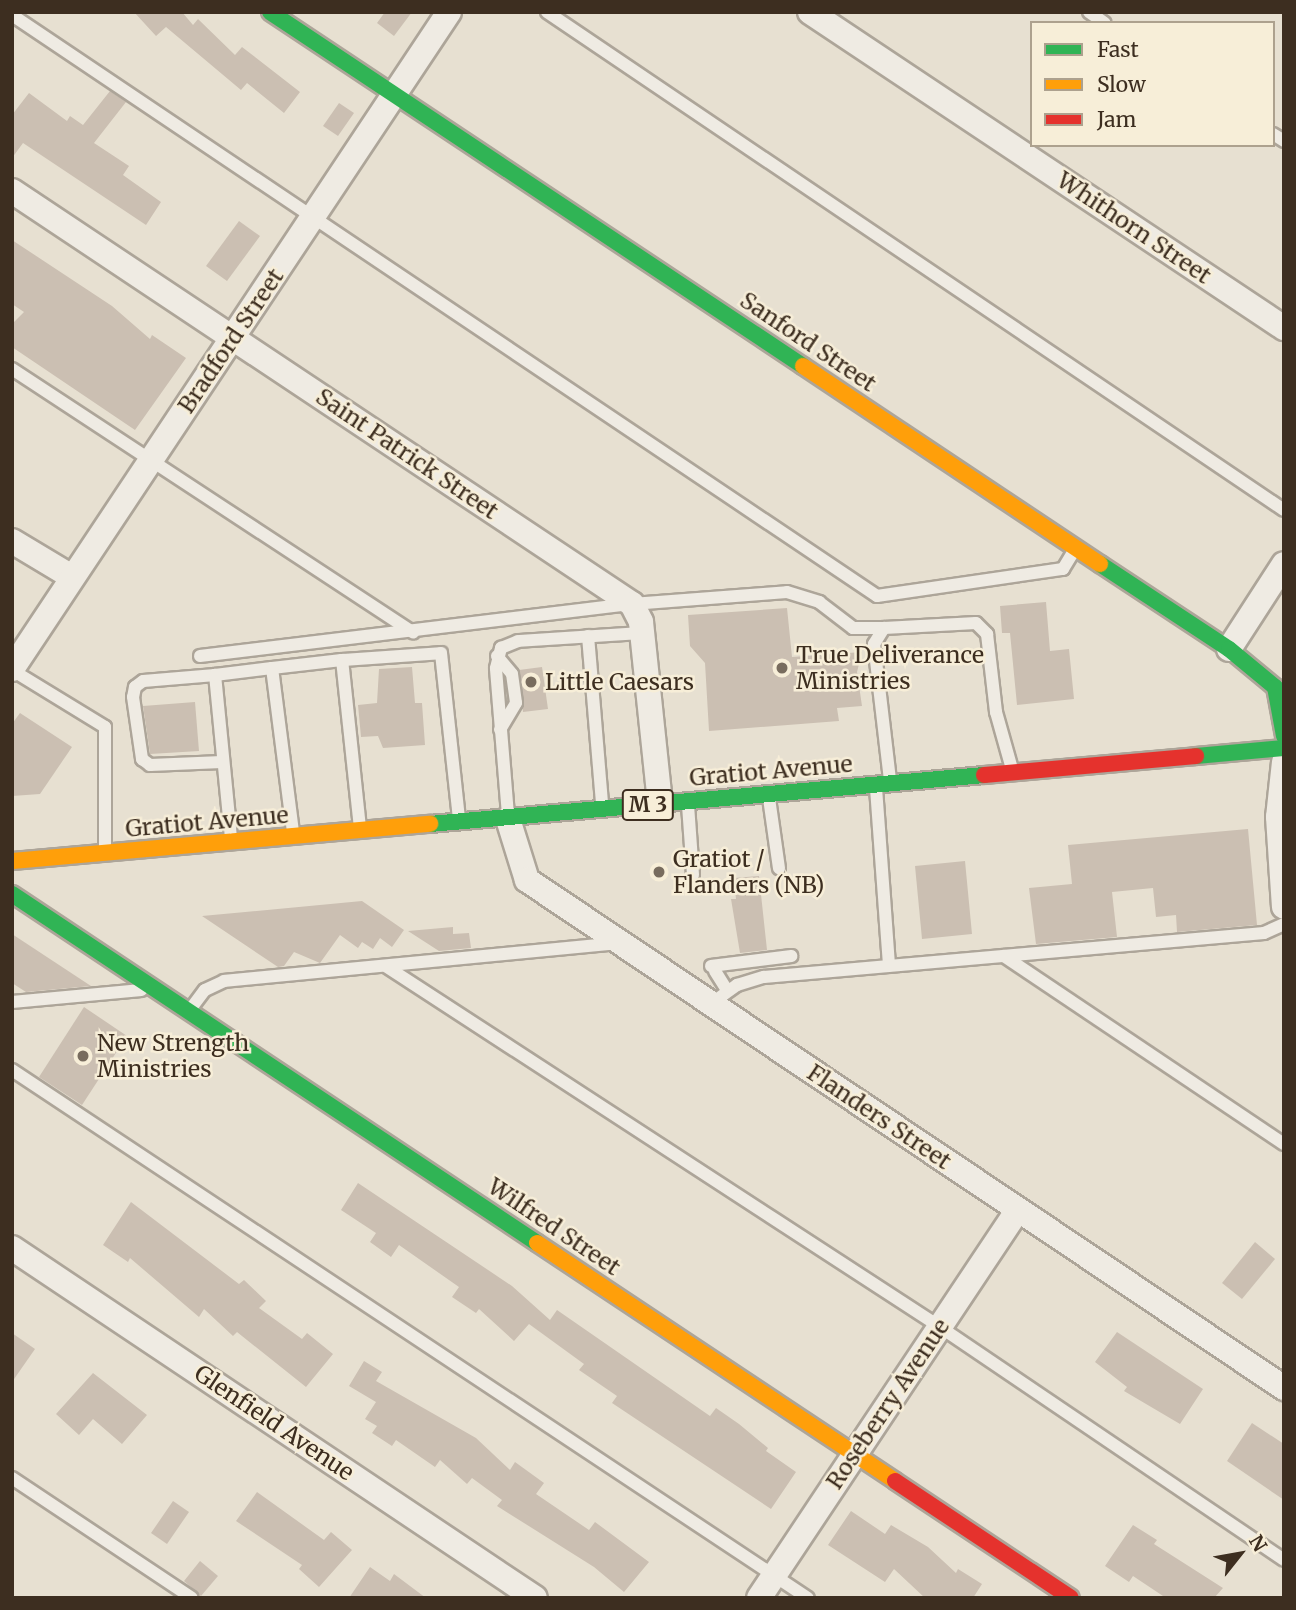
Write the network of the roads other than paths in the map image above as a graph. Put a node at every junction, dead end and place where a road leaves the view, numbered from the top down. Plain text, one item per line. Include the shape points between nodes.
1 (270, 12) edge
2 (449, 12) edge
3 (547, 12) edge
4 (810, 12) edge
5 (12, 15) edge
6 (395, 95) junction
7 (12, 191) edge
8 (314, 218) junction
9 (1284, 328) edge
10 (233, 338) junction
11 (12, 369) edge
12 (150, 460) junction
13 (1284, 510) edge
14 (12, 541) edge
15 (1076, 548) junction
16 (1284, 564) edge
17 (72, 577) junction
18 (632, 604) junction
19 (884, 628) junction
20 (413, 632) junction
21 (643, 633) junction
22 (588, 636) junction
23 (1229, 649) junction
24 (200, 656) dead end
25 (342, 660) junction
26 (272, 668) junction
27 (12, 670) edge
28 (215, 675) junction
29 (1284, 736) edge
30 (1284, 748) edge
31 (222, 762) junction
32 (1284, 762) edge
33 (1014, 772) junction
34 (883, 784) junction
35 (768, 794) junction
36 (688, 801) junction
37 (660, 804) junction
38 (603, 809) junction
39 (508, 819) junction
40 (460, 823) junction
41 (361, 831) junction
42 (294, 837) junction
43 (232, 842) junction
44 (105, 853) junction
45 (12, 862) edge
46 (779, 867) dead end
47 (693, 875) dead end
48 (12, 894) edge
49 (1284, 907) edge
50 (1284, 924) edge
51 (622, 942) junction
52 (1004, 956) junction
53 (792, 965) junction
54 (889, 966) junction
55 (387, 967) junction
56 (155, 989) junction
57 (720, 997) junction
58 (12, 1002) edge
59 (189, 1012) junction
60 (12, 1070) edge
61 (1284, 1144) edge
62 (1017, 1211) junction
63 (12, 1248) edge
64 (940, 1327) junction
65 (1284, 1388) edge
66 (855, 1454) junction
67 (12, 1478) edge
68 (1284, 1560) edge
69 (774, 1575) junction
70 (192, 1598) edge
71 (535, 1598) edge
72 (759, 1598) edge
73 (808, 1598) edge
74 (1071, 1598) edge

1 - 6 street, Sanford Street
2 - 6 street, Bradford Street
3 - 13 lane
4 - 9 street, Whithorn Street
5 - 8 lane
6 - 8 street, Bradford Street
6 - 15 street, Sanford Street
7 - 10 street, Saint Patrick Street
8 - 10 street, Bradford Street
8 - 15 lane via 877,596 1063,569
10 - 12 street, Bradford Street
10 - 18 street, Saint Patrick Street
11 - 12 lane
12 - 17 street, Bradford Street
12 - 20 lane
14 - 17 street
15 - 23 street, Sanford Street
16 - 23 street
17 - 27 street, Bradford Street
18 - 19 lane via 787,592 819,602 853,628
18 - 20 lane
18 - 21 street
19 - 33 lane via 976,623 987,634 996,712
19 - 34 lane via 874,644
20 - 24 lane
21 - 22 lane
21 - 37 street
22 - 38 lane
22 - 39 lane via 518,641 497,656
23 - 29 street, Sanford Street via 1275,687
25 - 26 lane
25 - 40 lane via 441,653
25 - 41 lane
26 - 28 lane
26 - 42 lane
27 - 44 lane via 105,727
28 - 31 lane
28 - 31 lane via 143,681 135,687 133,697 140,749 149,765
30 - 33 street, Gratiot Avenue / M 3
31 - 43 lane
32 - 49 street via 1278,817
33 - 34 street, Gratiot Avenue / M 3
34 - 35 street, Gratiot Avenue / M 3
34 - 54 lane
35 - 36 street, Gratiot Avenue / M 3
35 - 46 lane
36 - 37 street, Gratiot Avenue / M 3
36 - 47 lane
37 - 38 street, Gratiot Avenue / M 3
38 - 39 street, Gratiot Avenue / M 3
39 - 40 street, Gratiot Avenue / M 3
39 - 51 street, Flanders Street via 527,880
40 - 41 street, Gratiot Avenue / M 3
41 - 42 street, Gratiot Avenue / M 3
42 - 43 street, Gratiot Avenue / M 3
43 - 44 street, Gratiot Avenue / M 3
44 - 45 street, Gratiot Avenue / M 3
48 - 56 street, Wilfred Street
50 - 52 lane via 1264,933
51 - 55 lane
51 - 57 street, Flanders Street
52 - 54 lane
52 - 61 lane
53 - 54 lane
53 - 57 lane
53 - 57 lane via 713,968
55 - 59 lane via 224,981 205,990
55 - 64 lane
56 - 58 lane
56 - 59 street, Wilfred Street
57 - 62 street, Flanders Street
59 - 66 street, Wilfred Street
60 - 69 lane
62 - 64 street, Roseberry Avenue
62 - 65 street, Flanders Street
63 - 71 street, Glenfield Avenue
64 - 66 street, Roseberry Avenue
64 - 68 lane
66 - 69 street, Roseberry Avenue
66 - 74 street, Wilfred Street
67 - 70 lane
69 - 72 street, Roseberry Avenue
69 - 73 lane

